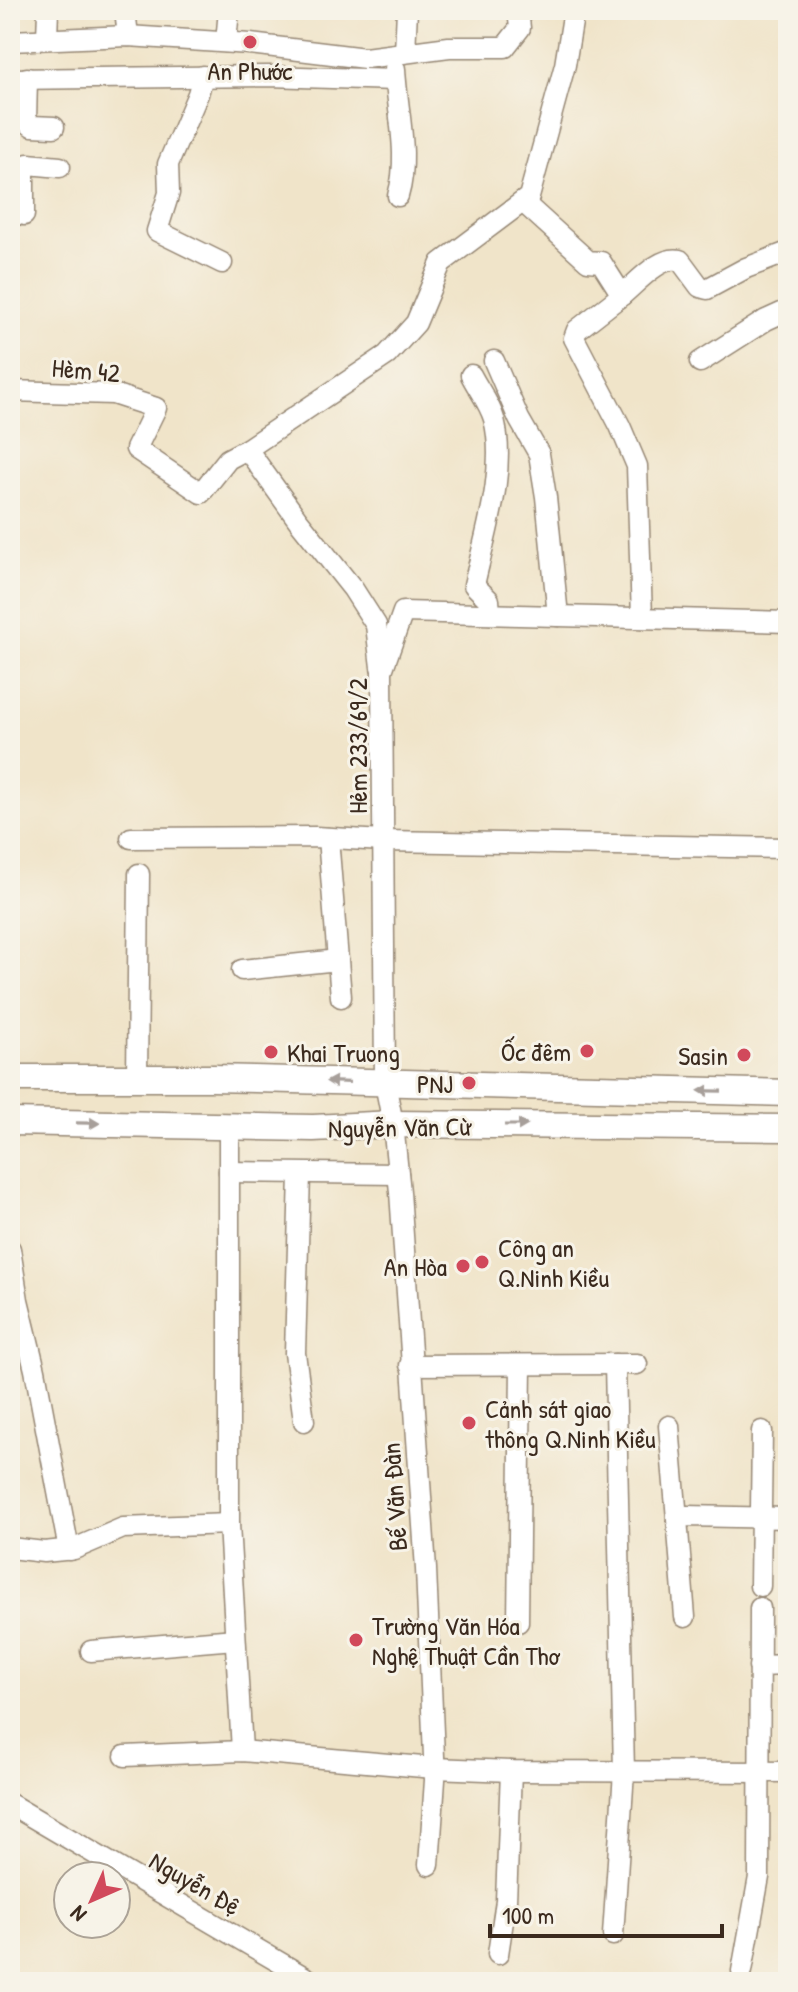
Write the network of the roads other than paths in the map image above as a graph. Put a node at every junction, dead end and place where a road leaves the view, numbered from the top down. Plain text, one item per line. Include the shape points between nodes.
1 (48, 10) edge
2 (125, 10) edge
3 (229, 10) edge
4 (407, 10) edge
5 (518, 10) edge
6 (574, 10) edge
7 (128, 36) junction
8 (47, 38) junction
9 (10, 41) edge
10 (219, 41) junction
11 (400, 53) junction
12 (206, 76) junction
13 (19, 78) edge
14 (395, 80) junction
15 (54, 127) dead end
16 (60, 167) dead end
17 (17, 173) edge
18 (398, 196) dead end
19 (523, 202) junction
20 (24, 215) dead end
21 (788, 252) edge
22 (222, 263) dead end
23 (622, 295) junction
24 (788, 310) edge
25 (494, 361) dead end
26 (700, 362) dead end
27 (471, 375) dead end
28 (10, 391) edge
29 (247, 449) junction
30 (490, 614) junction
31 (558, 616) junction
32 (642, 618) junction
33 (788, 622) edge
34 (382, 671) junction
35 (131, 838) dead end
36 (328, 838) junction
37 (383, 841) junction
38 (788, 848) edge
39 (139, 874) dead end
40 (338, 960) junction
41 (242, 970) dead end
42 (341, 997) dead end
43 (10, 1078) edge
44 (137, 1078) junction
45 (385, 1083) junction
46 (788, 1093) edge
47 (10, 1122) edge
48 (393, 1124) junction
49 (229, 1127) junction
50 (788, 1128) edge
51 (229, 1172) junction
52 (300, 1174) junction
53 (398, 1174) junction
54 (10, 1249) edge
55 (615, 1364) junction
56 (637, 1364) dead end
57 (410, 1365) junction
58 (521, 1365) junction
59 (304, 1421) dead end
60 (669, 1426) dead end
61 (762, 1431) dead end
62 (762, 1518) junction
63 (788, 1518) edge
64 (677, 1519) junction
65 (229, 1524) junction
66 (10, 1548) edge
67 (69, 1550) junction
68 (760, 1586) dead end
69 (760, 1608) dead end
70 (685, 1617) dead end
71 (518, 1622) dead end
72 (235, 1639) junction
73 (91, 1651) dead end
74 (788, 1665) edge
75 (759, 1666) junction
76 (242, 1751) junction
77 (125, 1756) dead end
78 (434, 1768) junction
79 (511, 1771) junction
80 (624, 1772) junction
81 (788, 1772) edge
82 (757, 1774) junction
83 (10, 1804) edge
84 (429, 1865) dead end
85 (613, 1935) dead end
86 (498, 1954) dead end
87 (742, 1971) dead end
88 (313, 1982) edge

1 - 8 street
2 - 7 street
3 - 10 street
4 - 11 street
5 - 11 street via 520,28 505,47
6 - 19 street via 565,65 529,197
7 - 8 street
7 - 10 street
8 - 9 street
10 - 11 street via 365,58
10 - 12 street
11 - 14 street
12 - 13 street
12 - 14 street
12 - 22 street via 168,164 169,193 157,231
13 - 15 street via 26,121
14 - 18 street via 404,164
16 - 17 street via 28,164
17 - 20 street
19 - 23 street via 588,261 601,262
19 - 29 street via 441,263 416,323 387,355
21 - 23 street via 707,289 680,260 671,258
23 - 32 street via 574,338 637,466
24 - 26 street
25 - 31 street via 539,454
27 - 30 street via 494,417 499,453 474,585 489,600
28 - 29 street, Hèm 42 via 113,394 156,408 136,449 201,493 228,459
29 - 34 street via 376,625
30 - 31 street, Hẻm 233/69/2
30 - 34 street, Hẻm 233/69/2 via 403,612
31 - 32 street, Hẻm 233/69/2
32 - 33 street, Hẻm 233/69/2
34 - 37 street, Hẻm 233/69/2
35 - 36 street
36 - 37 street
36 - 40 street
37 - 38 street
37 - 45 street, Hẻm 233/69/2
39 - 44 street
40 - 41 street
40 - 42 street
43 - 44 main road, Nguyễn Văn Cừ
45 -> 44 main road, Nguyễn Văn Cừ
46 -> 45 main road, Nguyễn Văn Cừ
45 - 48 street, Hẻm 233/69/2
47 -> 49 main road, Nguyễn Văn Cừ
48 - 49 main road, Nguyễn Văn Cừ
48 -> 50 main road, Nguyễn Văn Cừ
48 - 53 street, Bế Văn Đàn
49 - 51 street
51 - 52 street
51 - 65 street
52 - 53 street
52 - 59 street via 295,1353
53 - 57 street, Bế Văn Đàn
54 - 67 street
55 - 56 street
55 - 58 street
55 - 80 street
57 - 58 street
57 - 78 street, Bế Văn Đàn
58 - 71 street
60 - 64 street
61 - 62 street
62 - 63 street
62 - 64 street
62 - 68 street
64 - 70 street
65 - 67 street via 123,1528
65 - 72 street
66 - 67 street
69 - 75 street
72 - 73 street
72 - 76 street
74 - 75 street
75 - 82 street
76 - 77 street
76 - 78 street
78 - 79 street
78 - 84 street, Bế Văn Đàn
79 - 80 street
79 - 86 street via 506,1901
80 - 82 street
80 - 85 street
81 - 82 street
82 - 87 street via 759,1877
83 - 88 street, Nguyễn Đệ

